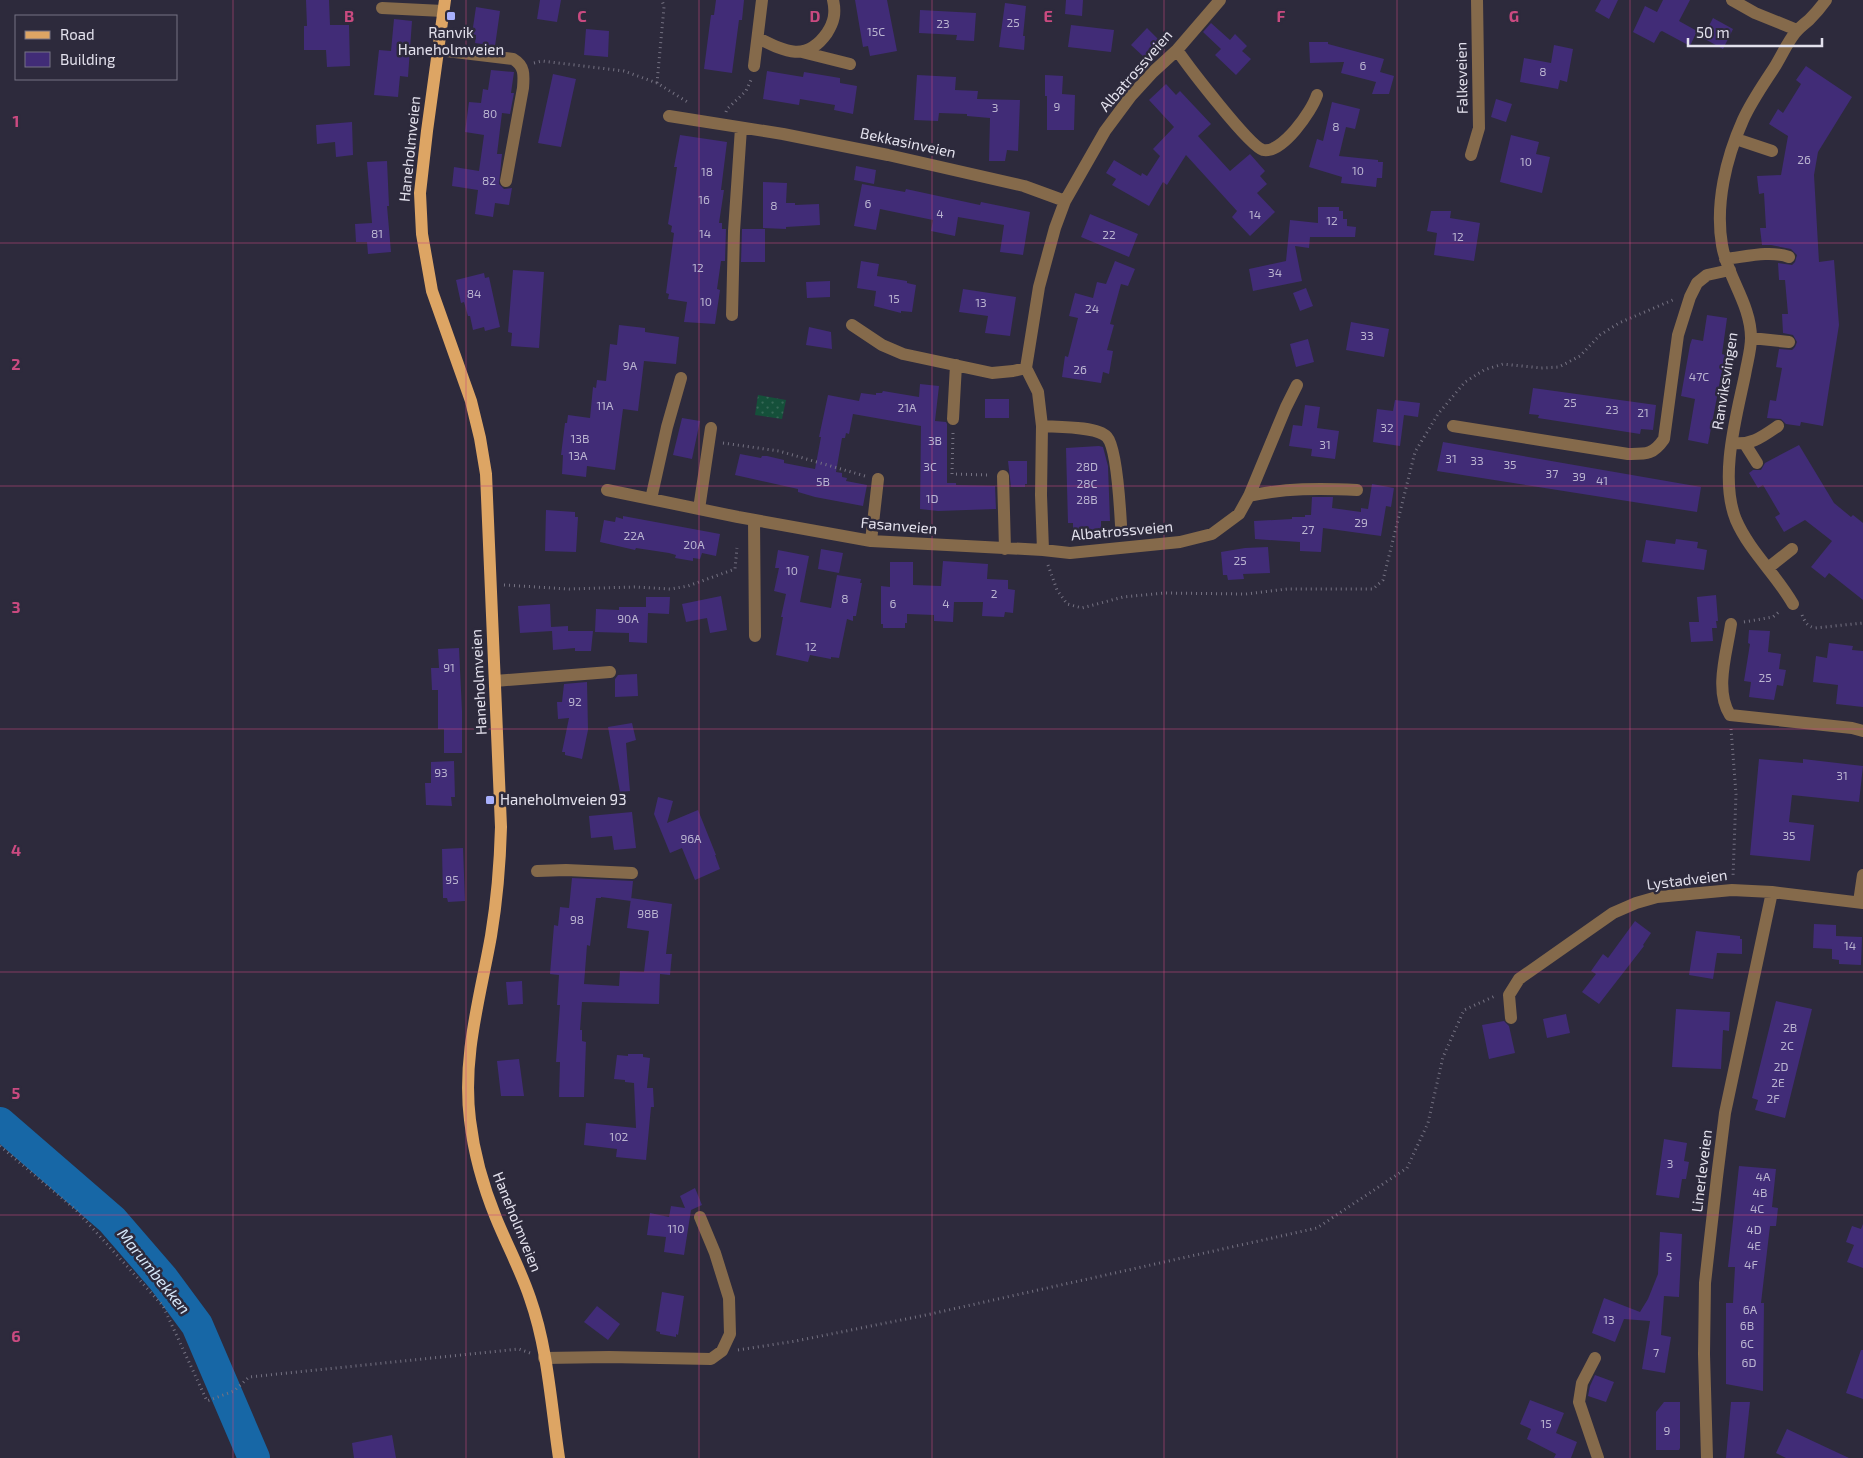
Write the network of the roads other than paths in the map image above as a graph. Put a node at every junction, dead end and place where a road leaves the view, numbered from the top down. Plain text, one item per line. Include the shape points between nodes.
1 (762, 0) edge
2 (833, 0) edge
3 (1220, 0) edge
4 (1477, 0) edge
5 (1732, 0) edge
6 (1826, 0) edge
7 (444, 5) edge
8 (382, 8) dead end
9 (1797, 30) junction
10 (758, 38) junction
11 (438, 50) junction
12 (1177, 50) junction
13 (802, 52) junction
14 (850, 64) dead end
15 (754, 66) road end
16 (1318, 95) dead end
17 (668, 116) dead end
18 (741, 128) junction
19 (1736, 139) junction
20 (1772, 151) dead end
21 (1471, 155) dead end
22 (506, 181) dead end
23 (1065, 201) junction
24 (1789, 257) dead end
25 (1728, 264) junction
26 (732, 315) dead end
27 (852, 324) dead end
28 (1751, 338) junction
29 (1789, 342) dead end
30 (956, 365) junction
31 (1026, 368) junction
32 (681, 378) dead end
33 (1297, 384) dead end
34 (954, 419) road end
35 (1042, 426) junction
36 (1453, 426) dead end
37 (1778, 426) dead end
38 (711, 434) road end
39 (1739, 443) junction
40 (1758, 463) dead end
41 (1003, 476) road end
42 (878, 479) road end
43 (607, 490) dead end
44 (1357, 490) dead end
45 (1249, 496) junction
46 (651, 499) junction
47 (699, 509) junction
48 (754, 520) junction
49 (1122, 526) dead end
50 (871, 541) junction
51 (1005, 549) junction
52 (1792, 549) dead end
53 (1043, 550) junction
54 (1768, 568) junction
55 (1793, 604) road end
56 (1731, 624) road end
57 (755, 636) dead end
58 (610, 672) dead end
59 (495, 681) junction
60 (1863, 732) edge
61 (537, 871) dead end
62 (632, 873) dead end
63 (1863, 875) edge
64 (1772, 892) junction
65 (1861, 903) edge
66 (1511, 1018) dead end
67 (700, 1217) dead end
68 (544, 1358) junction
69 (1595, 1358) dead end
70 (559, 1458) edge
71 (1598, 1458) edge
72 (1707, 1458) edge

1 - 10 street
2 - 13 street via 835,12 830,29 815,47
3 - 12 street, Albatrossveien
4 - 21 street, Falkeveien via 1479,128
5 - 9 street
6 - 9 street, Ranviksvingen
7 - 8 street
7 - 11 main road, Haneholmveien
9 - 19 street, Ranviksvingen via 1748,110
10 - 13 street via 776,47
10 - 15 street
11 - 22 street via 513,59 521,65 523,88
11 - 59 main road, Haneholmveien via 420,213 432,291 471,401 480,438 488,503
12 - 16 street via 1195,77 1260,149 1279,146 1302,122
12 - 23 street, Albatrossveien via 1131,96 1105,131
13 - 14 street
17 - 18 street, Bekkasinveien
18 - 23 street, Bekkasinveien via 888,155 1024,186
18 - 26 street
19 - 20 street
19 - 25 street, Ranviksvingen via 1725,178 1720,213 1722,246
23 - 31 street, Albatrossveien via 1039,287
24 - 25 street via 1769,254
25 - 28 street, Ranviksvingen via 1746,308
25 - 36 street via 1697,283 1690,298 1678,335 1664,439 1648,454 1628,454
27 - 30 street via 892,351
28 - 29 street
28 - 39 street, Ranviksvingen
30 - 31 street via 992,373
30 - 34 street
31 - 35 street via 1038,392
32 - 46 street
33 - 45 street, Albatrossveien
35 - 49 street via 1083,429 1107,437 1113,449
35 - 53 street
37 - 39 street via 1764,436
38 - 47 street
39 - 40 street
39 - 54 street, Ranviksvingen via 1729,467 1732,508 1747,541
41 - 51 street
42 - 50 street
43 - 46 street, Fasanveien
44 - 45 street via 1276,490
45 - 53 street, Albatrossveien via 1239,514 1201,538 1070,553
46 - 47 street, Fasanveien
47 - 48 street, Fasanveien
48 - 50 street, Fasanveien
48 - 57 street
50 - 51 street, Fasanveien
51 - 53 street, Fasanveien
52 - 54 street
54 - 55 street, Ranviksvingen
56 - 60 street via 1722,682 1725,707 1730,715 1852,728
58 - 59 street
59 - 68 main road, Haneholmveien via 500,865 491,938 471,1038 470,1119 482,1180 531,1298
61 - 62 street
63 - 65 street
64 - 65 street, Lystadveien
64 - 66 street, Lystadveien via 1732,890 1658,897 1613,912 1519,979 1509,995
64 - 72 street, Linerleveien via 1725,1113 1716,1186 1705,1283
67 - 68 street via 730,1298 730,1334 722,1351 711,1359
68 - 70 main road, Haneholmveien
69 - 71 street via 1582,1382 1579,1402

